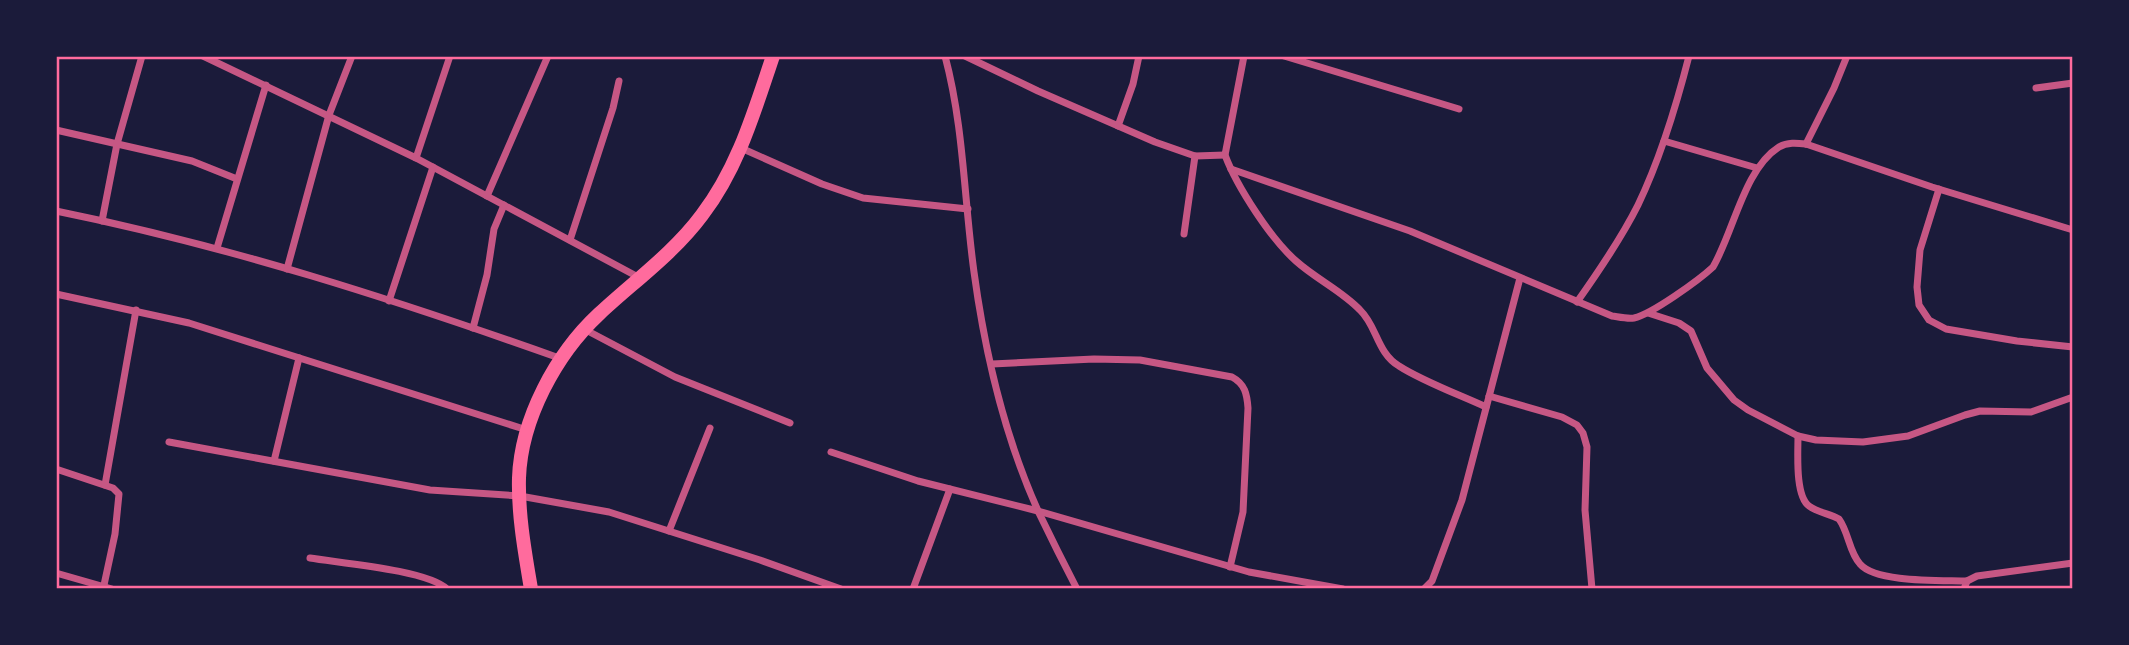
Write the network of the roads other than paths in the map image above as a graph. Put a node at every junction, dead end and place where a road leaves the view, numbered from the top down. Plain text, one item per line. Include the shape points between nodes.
1 (142, 56) edge
2 (203, 56) edge
3 (352, 56) edge
4 (450, 56) edge
5 (548, 56) edge
6 (773, 56) edge
7 (945, 56) edge
8 (965, 56) edge
9 (1139, 56) edge
10 (1244, 56) edge
11 (1284, 56) edge
12 (1689, 56) edge
13 (1847, 56) edge
14 (619, 81) dead end
15 (2073, 83) edge
16 (266, 85) junction
17 (2036, 88) dead end
18 (1460, 109) dead end
19 (329, 115) junction
20 (1118, 126) junction
21 (56, 130) edge
22 (1664, 141) junction
23 (117, 144) junction
24 (1806, 144) junction
25 (741, 148) junction
26 (1225, 155) junction
27 (1195, 156) junction
28 (416, 158) junction
29 (433, 167) junction
30 (1757, 168) junction
31 (1231, 169) junction
32 (237, 179) junction
33 (1938, 189) junction
34 (487, 196) junction
35 (504, 205) junction
36 (968, 209) junction
37 (56, 211) edge
38 (102, 220) junction
39 (2073, 230) edge
40 (1184, 234) dead end
41 (570, 240) junction
42 (217, 248) junction
43 (287, 269) junction
44 (641, 278) junction
45 (1520, 278) junction
46 (56, 294) edge
47 (389, 301) junction
48 (1577, 302) junction
49 (136, 310) junction
50 (1647, 313) junction
51 (473, 328) junction
52 (583, 329) junction
53 (2073, 347) edge
54 (299, 358) junction
55 (563, 359) junction
56 (992, 365) junction
57 (1489, 396) junction
58 (2073, 397) edge
59 (1486, 407) junction
60 (790, 423) dead end
61 (710, 428) dead end
62 (527, 430) junction
63 (1798, 436) junction
64 (169, 442) dead end
65 (831, 452) dead end
66 (274, 461) junction
67 (56, 469) edge
68 (105, 485) junction
69 (950, 489) junction
70 (520, 496) junction
71 (1038, 511) junction
72 (669, 531) junction
73 (310, 558) dead end
74 (2073, 563) edge
75 (1230, 567) junction
76 (56, 573) edge
77 (1966, 585) edge
78 (108, 587) edge
79 (447, 589) edge
80 (531, 589) edge
81 (841, 589) edge
82 (913, 589) edge
83 (1077, 589) edge
84 (1343, 589) edge
85 (1424, 589) edge
86 (1592, 589) edge

1 - 23 street
2 - 16 street
3 - 19 street
4 - 28 street
5 - 34 street
6 - 25 main road
7 - 36 street via 963,151
8 - 20 street
9 - 20 street
10 - 26 street
11 - 18 street
12 - 22 street
13 - 24 street
14 - 41 street
15 - 17 street
16 - 19 street
16 - 32 street
19 - 28 street
19 - 43 street
20 - 27 street
21 - 23 street
22 - 30 street
22 - 48 street via 1638,205
23 - 32 street via 192,161
23 - 38 street
24 - 30 street via 1780,146
24 - 33 street
25 - 36 street via 863,198
25 - 44 main road via 700,218
26 - 27 street
26 - 31 street
27 - 40 street
28 - 29 street
29 - 34 street
29 - 47 street
30 - 50 street via 1713,267
31 - 45 street via 1410,231
31 - 59 street via 1282,247 1360,310 1386,355 1399,366
32 - 42 street
33 - 39 street
33 - 53 street via 1920,250 1917,287 1923,312 1946,329
34 - 35 street
35 - 41 street
35 - 51 street
36 - 56 street via 974,272
37 - 38 street
38 - 42 street
41 - 44 street
42 - 43 street
43 - 47 street
44 - 52 main road
45 - 48 street
45 - 57 street
46 - 49 street
47 - 51 street
48 - 50 street via 1612,316 1633,318
49 - 54 street
49 - 68 street
50 - 63 street via 1685,326 1707,368 1734,400
51 - 55 street
52 - 55 main road
52 - 60 street via 676,377
54 - 62 street
54 - 66 street
55 - 62 main road
56 - 71 street via 1007,425
56 - 75 street via 1140,360 1240,382 1247,392 1248,408 1243,512
57 - 59 street
57 - 86 street via 1562,417 1583,433
58 - 63 street via 2031,412 1980,411 1908,436 1833,442
59 - 85 street via 1462,500 1432,581
61 - 72 street
62 - 70 main road
63 - 77 street via 1803,499 1839,519 1860,565 1871,573
64 - 66 street
65 - 69 street
66 - 70 street via 430,489
67 - 68 street
68 - 78 street via 120,496
69 - 71 street
69 - 82 street
70 - 72 street via 609,512
70 - 80 main road
71 - 75 street
71 - 83 street
72 - 81 street
73 - 79 street via 416,576
74 - 77 street via 1978,576
75 - 84 street
76 - 78 street

